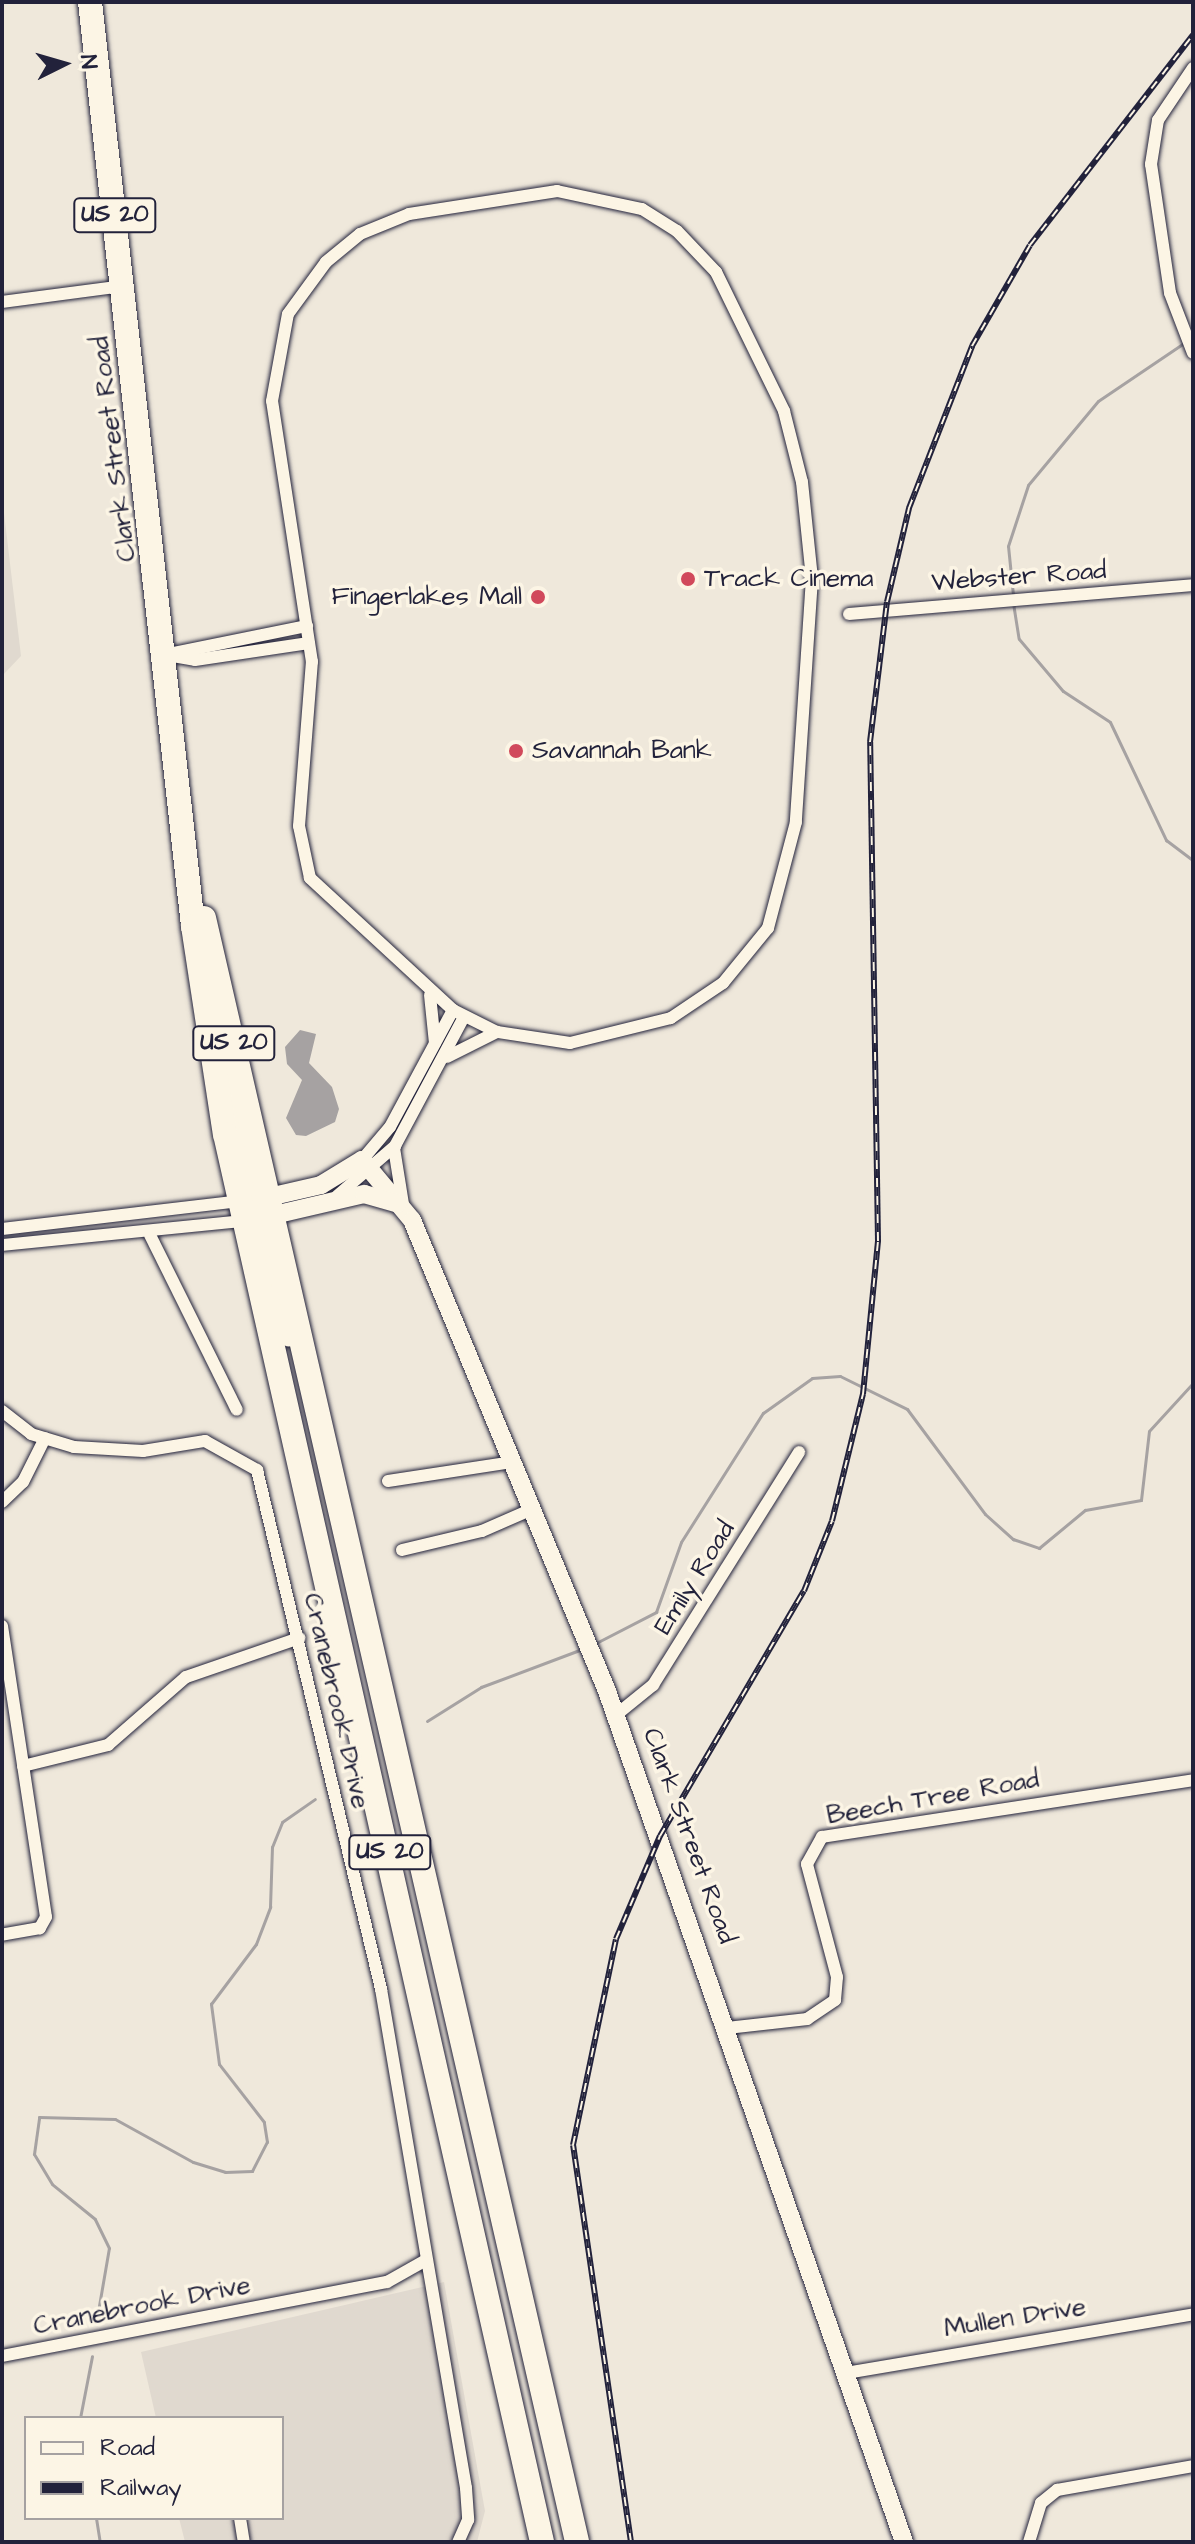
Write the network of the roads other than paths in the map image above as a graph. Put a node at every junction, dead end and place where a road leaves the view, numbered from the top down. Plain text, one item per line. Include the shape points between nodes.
1 (90, 2) edge
2 (1193, 68) edge
3 (124, 286) junction
4 (2, 302) edge
5 (1193, 353) edge
6 (1193, 585) edge
7 (849, 614) dead end
8 (307, 626) junction
9 (309, 643) junction
10 (167, 655) junction
11 (193, 890) junction
12 (430, 995) junction
13 (458, 1013) junction
14 (497, 1032) junction
15 (435, 1048) junction
16 (437, 1068) junction
17 (395, 1146) junction
18 (367, 1165) junction
19 (334, 1198) junction
20 (404, 1207) junction
21 (173, 1208) junction
22 (256, 1209) junction
23 (2, 1229) edge
24 (150, 1235) junction
25 (2, 1245) edge
26 (237, 1410) dead end
27 (2, 1411) edge
28 (45, 1438) junction
29 (799, 1452) dead end
30 (512, 1462) junction
31 (388, 1481) dead end
32 (2, 1502) edge
33 (532, 1509) junction
34 (402, 1550) dead end
35 (2, 1626) edge
36 (299, 1638) junction
37 (616, 1715) junction
38 (23, 1766) junction
39 (1193, 1780) edge
40 (2, 1935) edge
41 (727, 2028) junction
42 (426, 2260) junction
43 (1193, 2314) edge
44 (2, 2356) edge
45 (846, 2373) junction
46 (1193, 2466) edge
47 (529, 2486) junction
48 (240, 2520) edge
49 (1032, 2526) junction
50 (244, 2542) edge
51 (458, 2542) edge
52 (524, 2542) edge
53 (542, 2542) edge
54 (577, 2542) edge
55 (904, 2542) edge
56 (1029, 2542) edge
57 (1040, 2542) edge

1 - 3 highway, Clark Street Road / US 20
2 - 5 street via 1163,109 1151,150 1176,318
3 - 4 street
3 - 10 highway, Clark Street Road / US 20
6 - 7 street, Webster Road
8 - 9 street
8 - 10 street
8 - 14 street via 272,380 288,314 332,256 375,226 409,214 566,191 642,209 702,253 733,298 777,390 808,522 810,635 787,875 768,928 747,955 671,1018 588,1042
9 - 10 street via 195,660
9 - 12 street via 303,862 331,903
10 - 11 highway, Clark Street Road / US 20
11 - 22 highway, Clark Street Road / US 20
11 - 22 highway, Clark Street Road / US 20 via 210,1045
12 - 13 street
12 - 15 street
13 - 14 street
13 - 15 street
13 - 16 street
14 - 16 street via 461,1045
15 - 18 street
16 - 17 street
17 - 18 street
17 - 20 street
18 - 19 street
18 - 20 street, Clark Street Road
18 - 22 street
19 - 20 street via 376,1195
19 - 22 street
20 - 30 street, Clark Street Road
21 - 22 street
21 - 23 street
21 - 24 street
22 - 24 street
22 - 47 highway, Clark Street Road / US 20
22 - 54 highway, US 20 via 340,1492
24 - 25 street
24 - 26 street
27 - 28 street, Cranebrook Drive
28 - 32 street via 23,1482
28 - 36 street, Cranebrook Drive via 91,1451 205,1441 235,1451 257,1470
29 - 37 street, Emily Road via 653,1685
30 - 31 street
30 - 33 street, Clark Street Road
33 - 34 street via 482,1531
33 - 37 street, Clark Street Road
35 - 38 street
36 - 38 street via 222,1660 172,1686 118,1740
36 - 42 street, Cranebrook Drive via 381,1989
37 - 41 street, Clark Street Road
38 - 40 street via 46,1917 40,1928
39 - 41 street, Beech Tree Road via 822,1837 807,1864 837,1977 835,2000 814,2017
41 - 45 street, Clark Street Road
42 - 44 street, Cranebrook Drive via 387,2282
42 - 51 street, Cranebrook Drive via 466,2488 468,2520
43 - 45 street, Mullen Drive
45 - 55 street, Clark Street Road
46 - 49 street via 1057,2490 1041,2503
47 - 52 highway
47 - 53 highway, Clark Street Road / US 20
48 - 50 street
49 - 56 street
49 - 57 street

